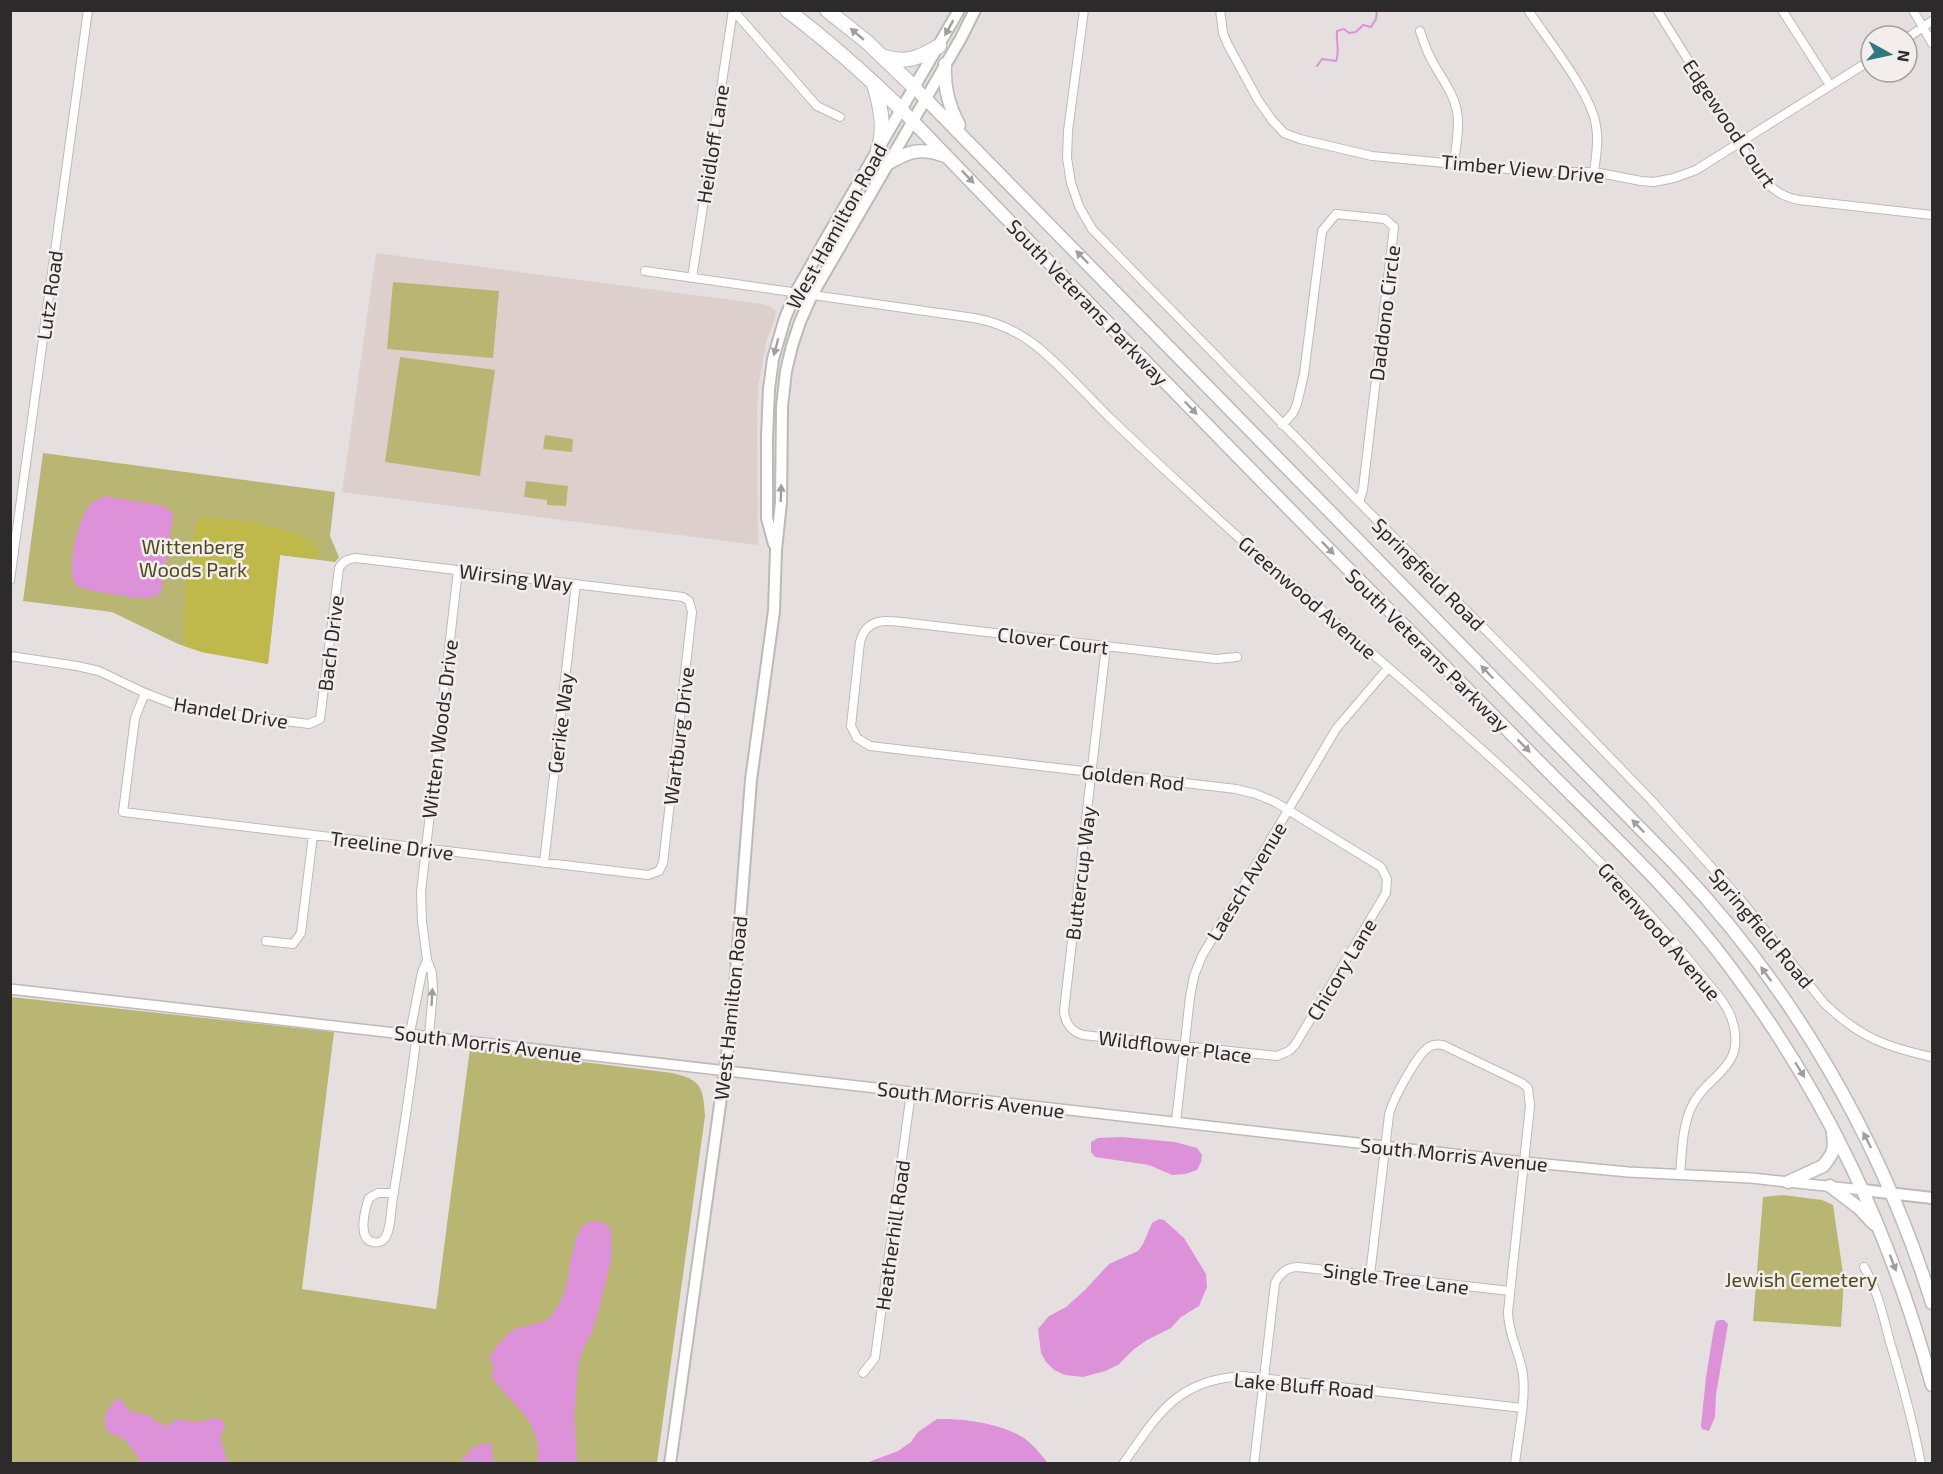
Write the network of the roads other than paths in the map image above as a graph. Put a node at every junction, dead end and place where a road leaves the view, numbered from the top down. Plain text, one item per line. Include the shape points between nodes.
1 (88, 10) edge
2 (733, 10) edge
3 (787, 10) edge
4 (827, 10) edge
5 (959, 10) edge
6 (975, 10) edge
7 (1084, 10) edge
8 (1220, 10) edge
9 (1528, 10) edge
10 (1657, 10) edge
11 (1782, 10) edge
12 (1913, 10) edge
13 (1932, 21) edge
14 (1923, 27) junction
15 (1919, 30) edge
16 (1420, 31) dead end
17 (1932, 43) edge
18 (939, 46) junction
19 (882, 56) junction
20 (945, 64) junction
21 (1859, 67) edge
22 (873, 82) junction
23 (1830, 85) junction
24 (915, 88) junction
25 (926, 98) junction
26 (902, 110) junction
27 (840, 117) dead end
28 (912, 121) junction
29 (966, 139) junction
30 (1739, 142) junction
31 (878, 150) junction
32 (949, 158) junction
33 (1454, 162) junction
34 (887, 164) junction
35 (1594, 172) junction
36 (1932, 214) edge
37 (645, 271) dead end
38 (692, 278) junction
39 (796, 292) junction
40 (812, 295) junction
41 (1282, 424) junction
42 (1359, 502) junction
43 (776, 550) junction
44 (342, 562) joint
45 (458, 570) junction
46 (10, 580) edge
47 (576, 584) junction
48 (689, 601) joint
49 (1106, 646) junction
50 (10, 656) edge
51 (1237, 657) dead end
52 (1388, 668) junction
53 (145, 693) junction
54 (316, 723) joint
55 (856, 738) joint
56 (1091, 772) junction
57 (1288, 810) junction
58 (313, 836) junction
59 (425, 849) junction
60 (544, 863) junction
61 (659, 871) joint
62 (1386, 877) joint
63 (266, 941) dead end
64 (427, 960) junction
65 (10, 988) edge
66 (1069, 1027) joint
67 (413, 1034) junction
68 (429, 1036) junction
69 (1184, 1047) junction
70 (1283, 1055) joint
71 (1932, 1057) edge
72 (725, 1070) junction
73 (912, 1092) junction
74 (1176, 1122) junction
75 (1832, 1126) junction
76 (1385, 1146) junction
77 (1524, 1162) junction
78 (1680, 1174) junction
79 (1788, 1182) junction
80 (1830, 1186) junction
81 (1863, 1190) junction
82 (394, 1193) junction
83 (1891, 1193) junction
84 (1932, 1198) edge
85 (1881, 1233) junction
86 (1864, 1268) dead end
87 (1370, 1275) junction
88 (1510, 1291) junction
89 (1932, 1303) edge
90 (863, 1373) dead end
91 (1264, 1378) junction
92 (1932, 1385) edge
93 (1522, 1408) junction
94 (670, 1464) edge
95 (1123, 1464) edge
96 (1254, 1464) edge
97 (1515, 1464) edge
98 (1921, 1464) edge

1 - 46 street, Lutz Road
2 - 27 street via 817,106
2 - 38 street, Heidloff Lane
3 - 22 highway, South Veterans Parkway
19 -> 4 highway, South Veterans Parkway
5 -> 18 main road, West Hamilton Road
6 - 20 main road, West Hamilton Road
7 - 41 street, Springfield Road via 1068,131 1071,183 1079,207 1114,253
8 - 33 street, Timber View Drive via 1223,33 1242,73 1284,133 1372,156
9 - 35 street via 1578,85 1594,117
10 - 30 street, Edgewood Court
11 - 23 street
12 - 14 street
13 - 14 street
14 - 15 street
14 - 17 street
16 - 33 street via 1455,105
18 - 19 highway via 904,61
18 - 24 main road, West Hamilton Road
19 - 24 highway, South Veterans Parkway
20 - 25 main road, West Hamilton Road
20 - 29 highway via 946,95
21 - 23 street, Timber View Drive
22 - 26 highway, South Veterans Parkway
22 - 31 highway via 883,126
23 - 30 street, Timber View Drive
24 - 25 highway, South Veterans Parkway
24 - 26 main road, West Hamilton Road
25 - 28 main road, West Hamilton Road
25 - 29 highway, South Veterans Parkway
26 - 28 highway, South Veterans Parkway
26 - 31 main road, West Hamilton Road
28 - 32 highway, South Veterans Parkway
28 - 34 main road, West Hamilton Road
83 -> 29 highway, South Veterans Parkway via 1818,1050 1747,947 1701,891
30 - 35 street, Timber View Drive via 1696,170 1663,181
30 - 36 street, Edgewood Court via 1762,178 1787,198
31 - 39 main road, West Hamilton Road
32 - 34 highway via 920,150
32 -> 75 highway, South Veterans Parkway via 1673,898 1769,1021
33 - 35 street, Timber View Drive via 1540,172
34 - 40 main road, West Hamilton Road
37 - 38 street, Greenwood Avenue
38 - 39 street, Greenwood Avenue
39 - 40 street, Greenwood Avenue
39 -> 43 main road, West Hamilton Road via 778,339 769,389 767,518
43 -> 40 main road, West Hamilton Road via 786,371
40 - 52 street, Greenwood Avenue via 974,318 1024,337 1198,500
41 - 42 street, Springfield Road
41 - 42 street, Daddono Circle via 1297,404 1304,374 1322,231 1336,214 1385,219 1394,227
42 - 71 street, Springfield Road via 1651,800 1838,1016 1890,1047
43 - 72 main road, West Hamilton Road via 774,611 750,789 737,972
44 - 45 street, Wirsing Way via 356,558
44 - 54 street, Bach Drive via 322,711
45 - 47 street, Wirsing Way
45 - 59 street, Witten Woods Drive
47 - 48 street, Wirsing Way via 683,597
47 - 60 street, Gerike Way
48 - 61 street, Wartburg Drive via 692,612
49 - 51 street, Clover Court via 1216,659
49 - 55 street, Clover Court via 882,620 864,630 860,642 851,722
49 - 56 street, Buttercup Way
50 - 53 street, Handel Drive via 99,671
52 - 57 street, Laesch Avenue via 1336,729
52 - 78 street, Greenwood Avenue via 1452,721 1597,859 1681,950 1725,1005 1733,1021 1733,1052 1727,1066 1690,1109
53 - 54 street, Handel Drive via 190,709
53 - 58 street, Treeline Drive via 135,718 123,812
55 - 56 street, Golden Rod via 870,746
56 - 57 street, Golden Rod via 1236,789
56 - 66 street, Buttercup Way via 1064,1011
57 - 62 street, Golden Rod via 1381,867
57 - 69 street, Laesch Avenue via 1202,956 1191,987
58 - 59 street, Treeline Drive
58 - 63 street via 301,933 293,944
59 - 60 street, Treeline Drive
59 - 64 street, Witten Woods Drive via 421,892
60 - 61 street, Treeline Drive via 648,875
62 - 70 street, Chicory Lane via 1387,888 1380,902 1295,1045
64 - 67 street, Witten Woods Drive
68 -> 64 street, Witten Woods Drive via 433,992
65 - 67 street, South Morris Avenue
66 - 69 street, Wildflower Place via 1083,1035
67 - 68 street, South Morris Avenue
67 - 82 street, Witten Woods Drive
68 - 72 street, South Morris Avenue
69 - 70 street, Wildflower Place
69 - 74 street, Laesch Avenue
72 - 73 street, South Morris Avenue
72 - 94 main road, West Hamilton Road
73 - 74 street, South Morris Avenue
73 - 90 street, Heatherhill Road via 875,1358
74 - 76 street, South Morris Avenue
75 - 79 highway via 1835,1148 1830,1158 1823,1166
75 - 81 highway, South Veterans Parkway
76 - 77 street, South Morris Avenue
76 - 77 street via 1394,1099 1422,1053 1439,1044 1528,1088
76 - 87 street
77 - 78 street, South Morris Avenue
77 - 88 street
78 - 79 street, South Morris Avenue
79 - 80 street, South Morris Avenue
80 - 81 street, South Morris Avenue
80 - 85 highway via 1859,1208
81 - 83 main road, South Morris Avenue
81 - 85 highway, South Veterans Parkway
82 - 82 street, Witten Woods Drive via 385,1238 370,1242 363,1230 369,1198 378,1192
83 - 84 main road, South Morris Avenue
83 - 89 highway, South Veterans Parkway
85 -> 92 highway, South Veterans Parkway
86 - 98 street via 1874,1284 1883,1314
87 - 88 street, Single Tree Lane
87 - 91 street, Single Tree Lane via 1298,1267 1283,1272 1275,1283
88 - 93 street via 1509,1328 1521,1364
91 - 93 street, Lake Bluff Road
91 - 95 street, Lake Bluff Road via 1220,1378 1182,1394 1160,1412
91 - 96 street
93 - 97 street

